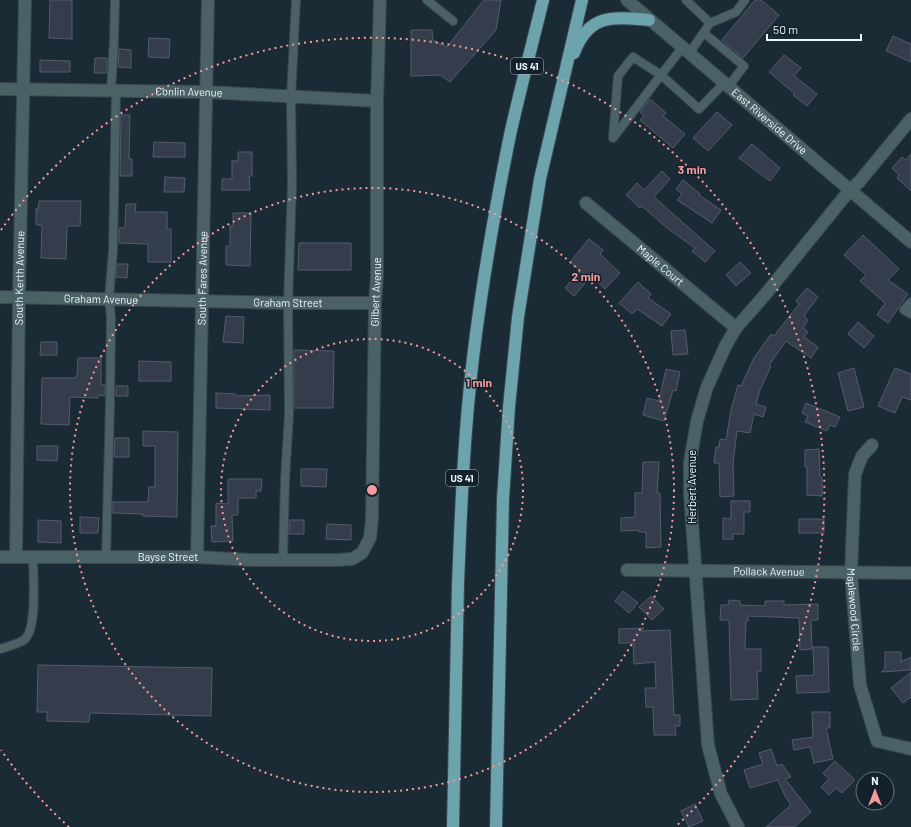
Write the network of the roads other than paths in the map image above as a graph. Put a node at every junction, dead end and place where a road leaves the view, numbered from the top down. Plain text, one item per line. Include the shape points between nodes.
1 (25, 0) edge
2 (115, 0) edge
3 (208, 0) edge
4 (296, 0) edge
5 (380, 0) edge
6 (427, 0) edge
7 (543, 0) edge
8 (582, 0) edge
9 (627, 0) edge
10 (686, 0) edge
11 (745, 0) edge
12 (649, 20) junction
13 (453, 21) dead end
14 (710, 23) junction
15 (704, 33) junction
16 (686, 51) junction
17 (661, 75) junction
18 (726, 85) junction
19 (0, 89) edge
20 (23, 89) junction
21 (113, 91) junction
22 (206, 92) junction
23 (558, 97) junction
24 (290, 98) junction
25 (377, 101) junction
26 (911, 119) edge
27 (850, 191) junction
28 (586, 202) dead end
29 (911, 242) edge
30 (0, 297) edge
31 (19, 298) junction
32 (109, 299) junction
33 (201, 300) junction
34 (911, 302) edge
35 (288, 303) junction
36 (375, 303) junction
37 (911, 314) edge
38 (736, 328) junction
39 (872, 445) dead end
40 (0, 557) edge
41 (16, 557) junction
42 (33, 557) junction
43 (106, 557) junction
44 (197, 557) junction
45 (283, 560) junction
46 (336, 560) joint
47 (627, 570) dead end
48 (695, 572) junction
49 (851, 573) junction
50 (911, 573) edge
51 (1, 649) edge
52 (911, 749) edge
53 (453, 827) edge
54 (496, 827) edge
55 (738, 827) edge

1 - 20 street, South Kerth Avenue
2 - 21 lane
3 - 22 street, South Fares Avenue
4 - 24 lane
5 - 25 street, Gilbert Avenue
6 - 13 lane
7 - 53 highway, US 41 via 492,224 473,357 461,497
8 - 23 highway
9 - 12 street, East Riverside Drive
10 - 14 lane
11 - 14 lane via 736,12
12 - 16 street, East Riverside Drive
12 - 23 highway via 613,18 596,22 591,26 577,44
14 - 15 lane
15 - 16 lane
15 - 18 lane via 744,66
16 - 17 lane
16 - 18 street, East Riverside Drive
17 - 17 lane via 656,82 613,138 618,76 633,57
17 - 18 lane via 699,109
18 - 27 street, East Riverside Drive
19 - 20 street, Conlin Avenue
20 - 21 street, Conlin Avenue
20 - 31 street, South Kerth Avenue
21 - 22 street, Conlin Avenue
21 - 32 lane via 113,257
22 - 24 street, Conlin Avenue
22 - 33 street, South Fares Avenue
23 - 54 highway via 540,179 528,253 518,317 509,407 503,499
24 - 25 street, Conlin Avenue
24 - 35 lane via 292,184
25 - 36 street, Gilbert Avenue
26 - 27 street, Herbert Avenue
27 - 29 street, East Riverside Drive
27 - 38 street, Herbert Avenue
28 - 38 street, Maple Court
30 - 31 street, Graham Avenue
31 - 32 street, Graham Avenue
31 - 41 street, South Kerth Avenue
32 - 33 street, Graham Avenue
32 - 43 lane via 111,318
33 - 35 street, Graham Street
33 - 44 street, South Fares Avenue
34 - 37 lane via 904,310
35 - 36 street, Graham Street
35 - 45 lane via 289,415
36 - 46 street, Gilbert Avenue via 373,492 370,538 362,553 352,559
38 - 48 street, Herbert Avenue via 707,387 693,439 690,495
39 - 49 street, Maplewood Circle via 862,456 855,474
40 - 41 street, Bayse Street
41 - 42 street, Bayse Street
42 - 43 street, Bayse Street
42 - 51 lane via 32,627 25,639
43 - 44 street, Bayse Street
44 - 45 street, Bayse Street
45 - 46 street, Bayse Street
47 - 48 street, Pollack Avenue
48 - 49 street, Pollack Avenue
48 - 55 street, Herbert Avenue via 708,745 721,794
49 - 50 street, Pollack Avenue
49 - 52 street, Maplewood Circle via 860,685 877,741

